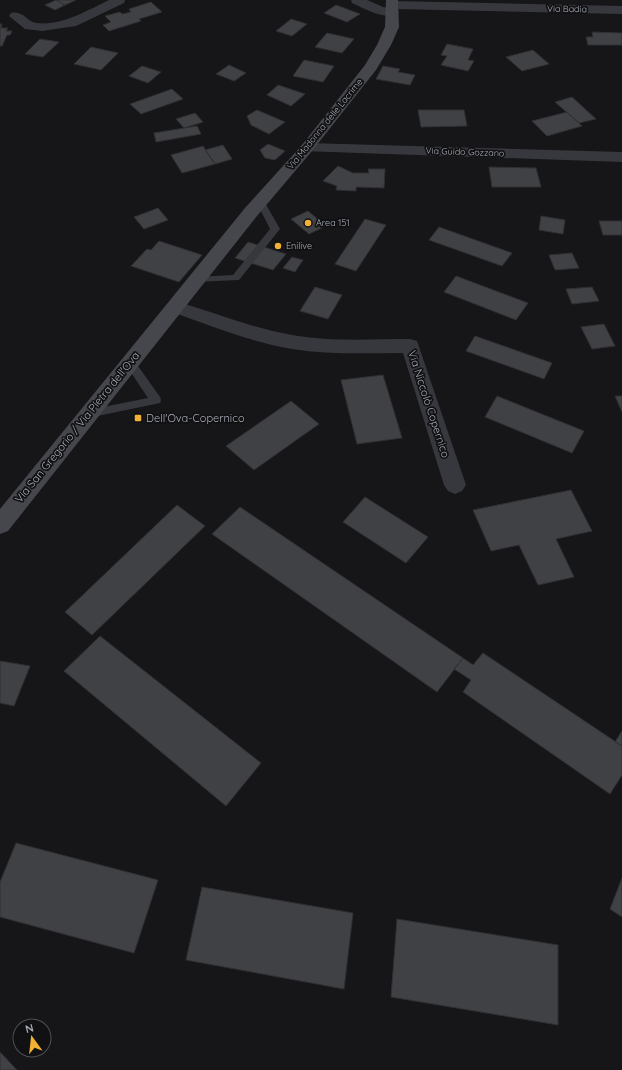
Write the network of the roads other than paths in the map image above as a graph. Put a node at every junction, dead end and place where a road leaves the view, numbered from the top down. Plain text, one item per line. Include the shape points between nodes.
1 (119, 0) edge
2 (357, 0) edge
3 (591, 5) edge
4 (392, 6) edge
5 (622, 10) edge
6 (16, 16) dead end
7 (307, 148) junction
8 (622, 157) edge
9 (260, 201) junction
10 (197, 280) junction
11 (176, 307) junction
12 (135, 355) junction
13 (87, 415) junction
14 (455, 485) dead end
15 (0, 525) edge

1 - 6 street via 70,23 30,26
2 - 4 street, Via Badia via 380,11
3 - 4 street, Via Badia
3 - 5 street, Via Badia
4 - 7 main road, Via Madonna delle Lacrime via 392,26 371,67
7 - 8 street, Via Guido Gozzano
7 - 9 main road, Via Madonna delle Lacrime
9 - 10 main road, Via Madonna delle Lacrime
9 - 10 lane via 275,229 236,278
10 - 11 main road, Via Madonna delle Lacrime
11 - 12 main road, Via San Gregorio / Via Pietra dell'Ova
11 - 14 street, Via Niccolò Copernico via 292,342 341,346 410,346
12 - 13 main road, Via San Gregorio / Via Pietra dell'Ova
12 - 13 lane via 156,400
13 - 15 main road, Via San Gregorio / Via Pietra dell'Ova

